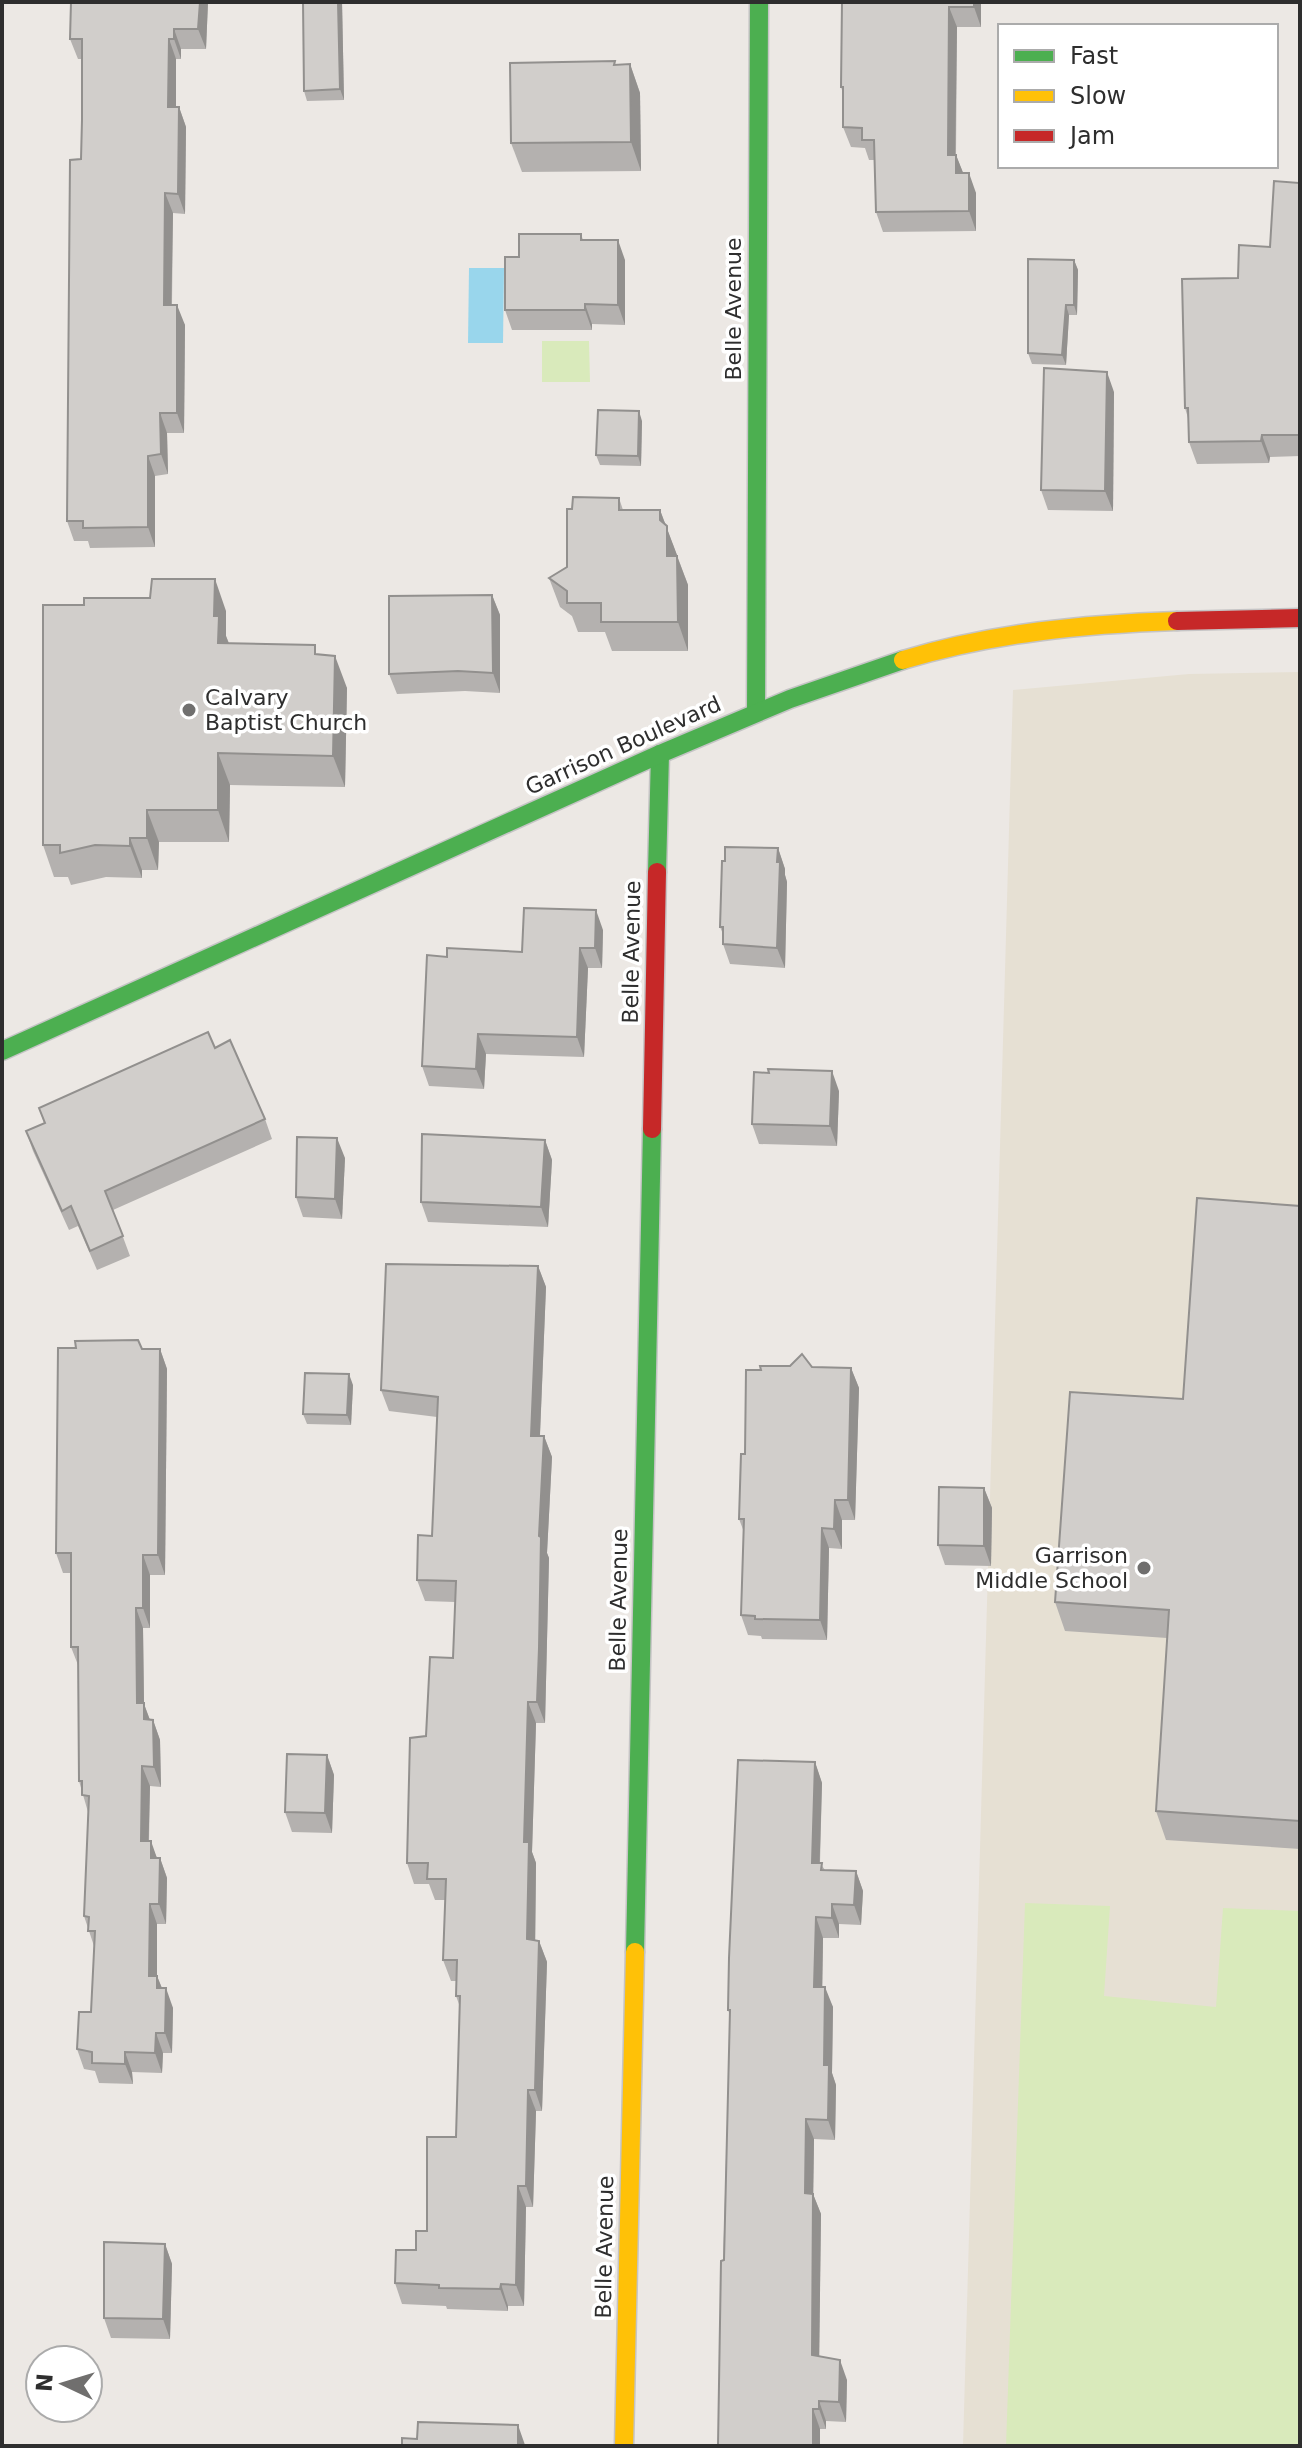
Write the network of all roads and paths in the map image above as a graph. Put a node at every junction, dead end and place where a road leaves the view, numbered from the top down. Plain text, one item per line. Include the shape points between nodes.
1 (759, 2) edge
2 (1300, 618) edge
3 (756, 712) junction
4 (660, 754) junction
5 (2, 1051) edge
6 (624, 2446) edge

1 - 3 street, Belle Avenue
2 - 3 street, Garrison Boulevard via 1017,633 881,664
3 - 4 street, Garrison Boulevard
4 - 5 street, Garrison Boulevard
4 - 6 street, Belle Avenue

